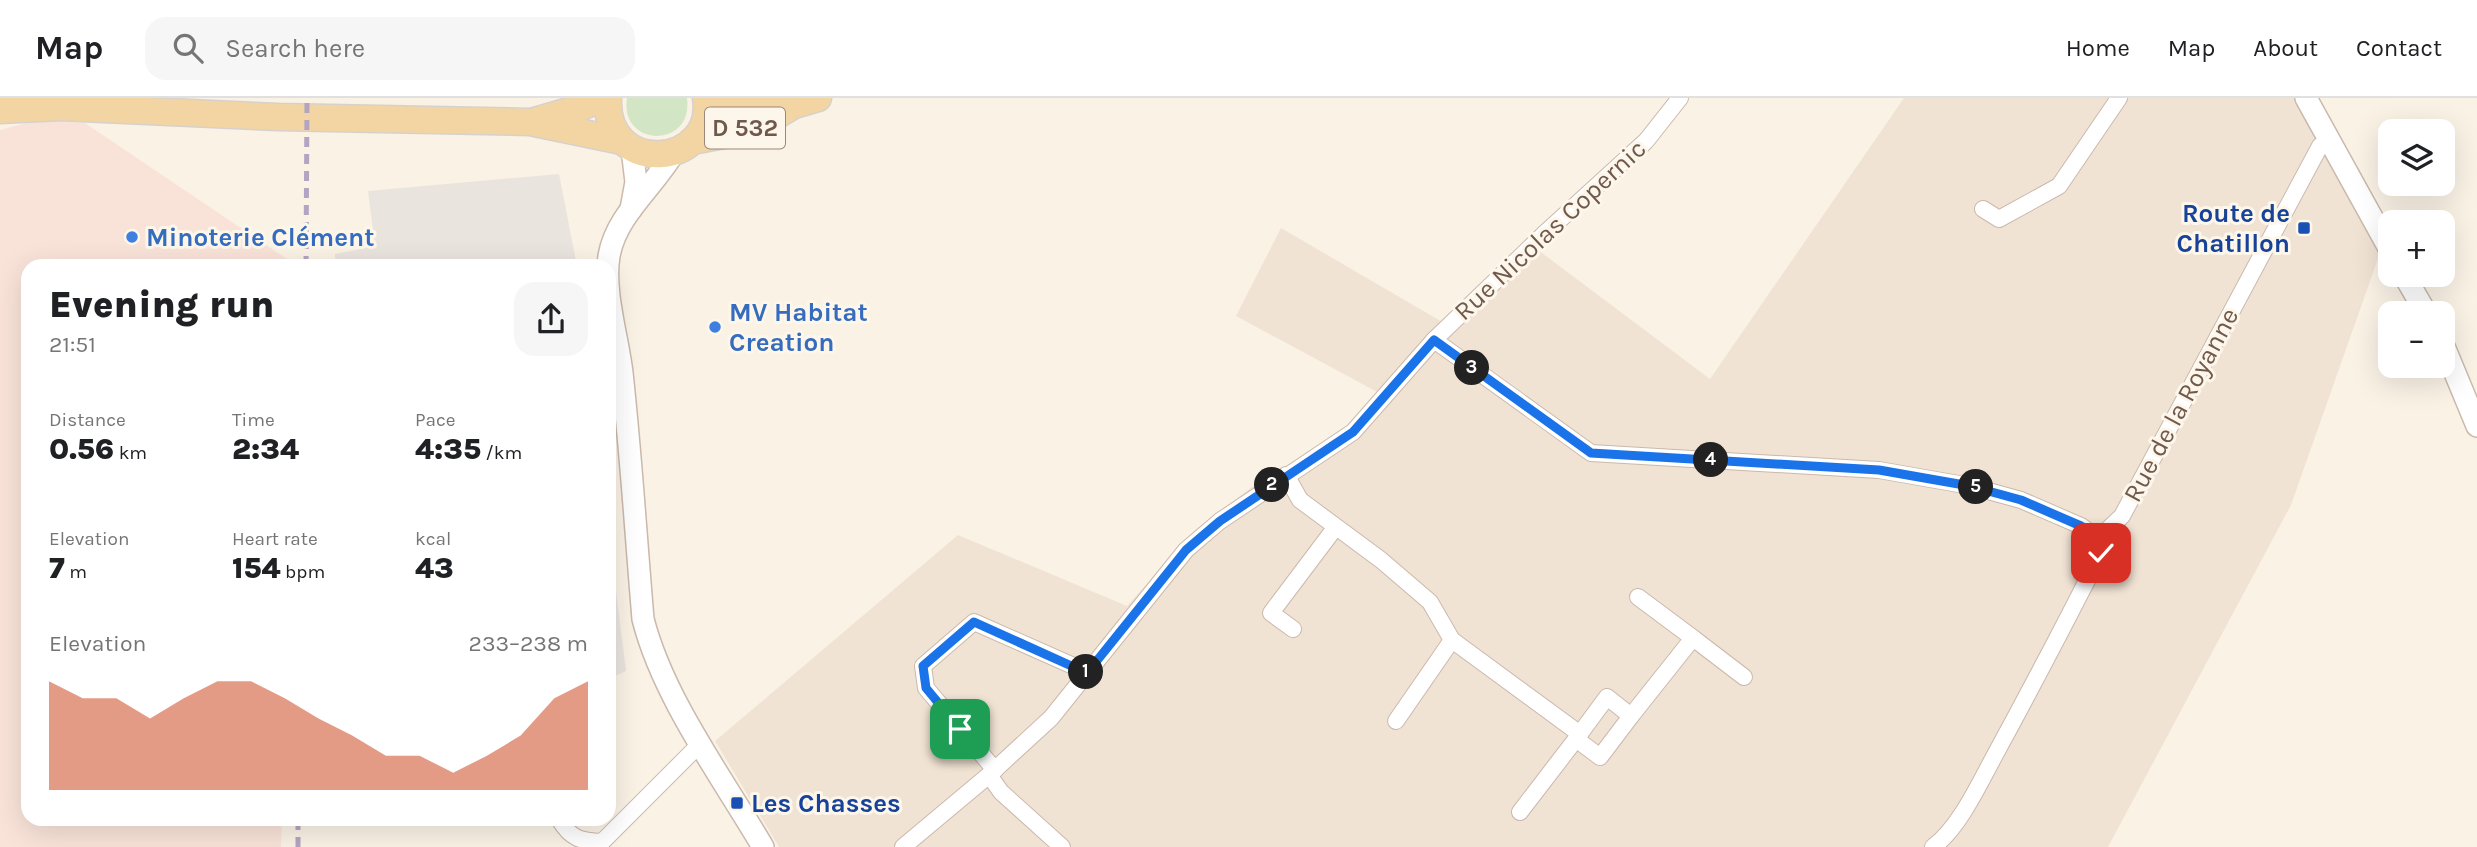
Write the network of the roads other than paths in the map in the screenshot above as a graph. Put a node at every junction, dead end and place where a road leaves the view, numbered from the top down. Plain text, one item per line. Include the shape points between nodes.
1 (602, 98) edge
2 (608, 98) edge
3 (706, 98) edge
4 (724, 98) edge
5 (1680, 98) edge
6 (2119, 98) edge
7 (2306, 98) edge
8 (806, 101) edge
9 (4, 111) edge
10 (530, 122) junction
11 (2330, 140) junction
12 (627, 145) junction
13 (683, 147) junction
14 (631, 209) junction
15 (1983, 209) dead end
16 (2378, 228) edge
17 (609, 259) edge
18 (616, 337) edge
19 (1434, 340) junction
20 (2455, 373) edge
21 (2477, 426) edge
22 (1286, 475) junction
23 (1335, 527) junction
24 (2096, 537) junction
25 (1638, 597) dead end
26 (1293, 629) dead end
27 (1693, 638) junction
28 (1452, 640) junction
29 (1087, 673) junction
30 (1744, 677) dead end
31 (1631, 716) junction
32 (1396, 721) dead end
33 (1578, 736) junction
34 (701, 743) junction
35 (992, 773) junction
36 (1520, 812) dead end
37 (563, 826) edge
38 (1940, 845) edge
39 (763, 847) edge
40 (903, 847) edge
41 (1062, 847) edge

1 - 10 main road
2 - 12 main road via 612,128
3 - 13 main road via 700,130
4 - 8 main road, D 532 via 744,104
5 - 19 street, Rue Nicolas Copernic via 1646,141
6 - 15 street via 2059,186 1999,219
7 - 11 street
8 - 13 main road, D 532 via 776,116
9 - 10 main road via 60,107
10 - 12 main road
11 - 16 street
11 - 24 street, Rue de la Royanne via 2320,146 2122,516
12 - 13 main road via 653,155
12 - 14 street via 636,181
13 - 14 street
14 - 17 street
18 - 34 street via 643,619 659,667
19 - 22 street, Rue Nicolas Copernic via 1353,432
19 - 24 street via 1591,453 1879,470 2021,500
20 - 21 street
22 - 23 street via 1300,500
22 - 29 street, Rue Nicolas Copernic via 1186,550
23 - 26 street via 1271,613
23 - 28 street via 1430,601
24 - 38 street via 2101,553 2037,678
25 - 27 street
27 - 30 street
27 - 31 street
28 - 32 street
28 - 33 street
29 - 35 street, Rue Nicolas Copernic via 1051,718
29 - 35 street via 974,622 923,666 926,688
31 - 33 street via 1607,697
31 - 33 street via 1600,757
33 - 36 street
34 - 37 street via 603,842 584,841 568,834
34 - 39 street
35 - 40 street, Rue Nicolas Copernic
35 - 41 street via 1001,792

